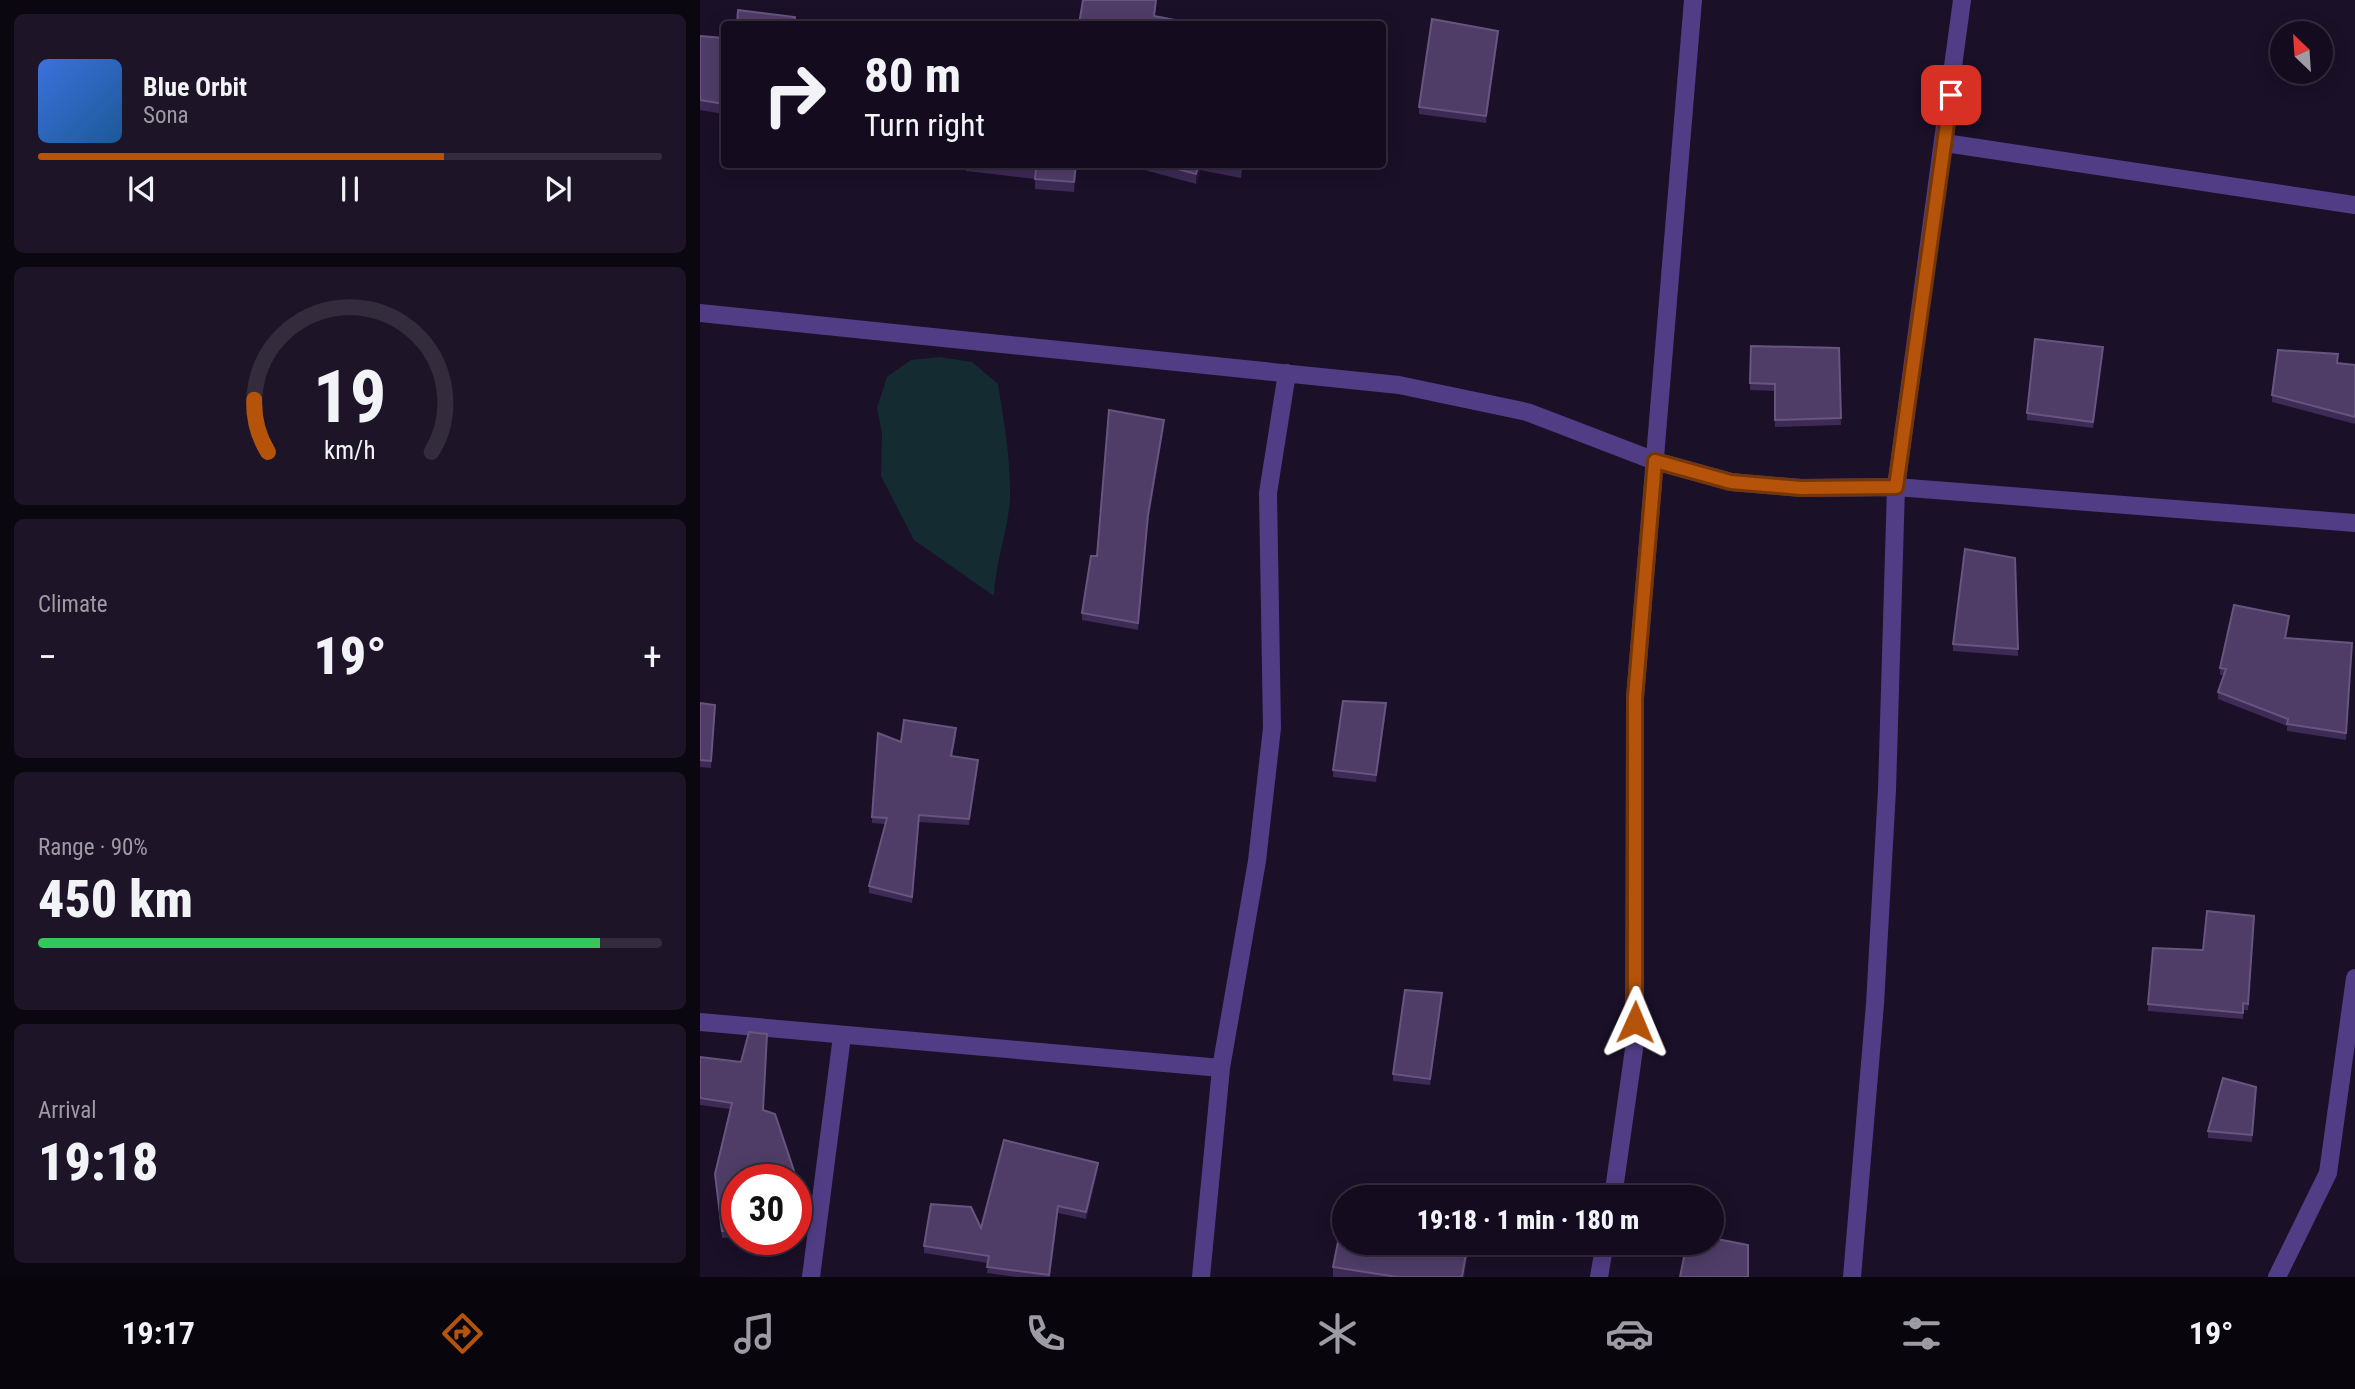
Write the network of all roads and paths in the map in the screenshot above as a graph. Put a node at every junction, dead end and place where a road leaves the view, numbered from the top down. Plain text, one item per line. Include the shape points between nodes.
1 (1693, 0) edge
2 (1962, 0) edge
3 (1945, 143) junction
4 (2355, 205) edge
5 (700, 313) edge
6 (1287, 373) junction
7 (1655, 461) junction
8 (1896, 487) junction
9 (2355, 523) edge
10 (2355, 978) edge
11 (700, 1022) edge
12 (842, 1036) junction
13 (1221, 1068) junction
14 (1615, 1185) edge
15 (1603, 1255) edge
16 (811, 1277) edge
17 (1201, 1277) edge
18 (1600, 1277) edge
19 (1852, 1277) edge
20 (2277, 1277) edge

1 - 7 street
2 - 3 street
3 - 4 street
3 - 8 street
5 - 6 street
6 - 7 street via 1399,384 1527,412
6 - 13 street via 1268,493 1272,728 1257,861
7 - 8 street via 1731,482 1801,488
7 - 14 street via 1635,698 1634,1049
8 - 9 street
8 - 19 street via 1888,790
10 - 20 street via 2328,1173
11 - 12 street
12 - 13 street
12 - 16 street
13 - 17 street
15 - 18 street

